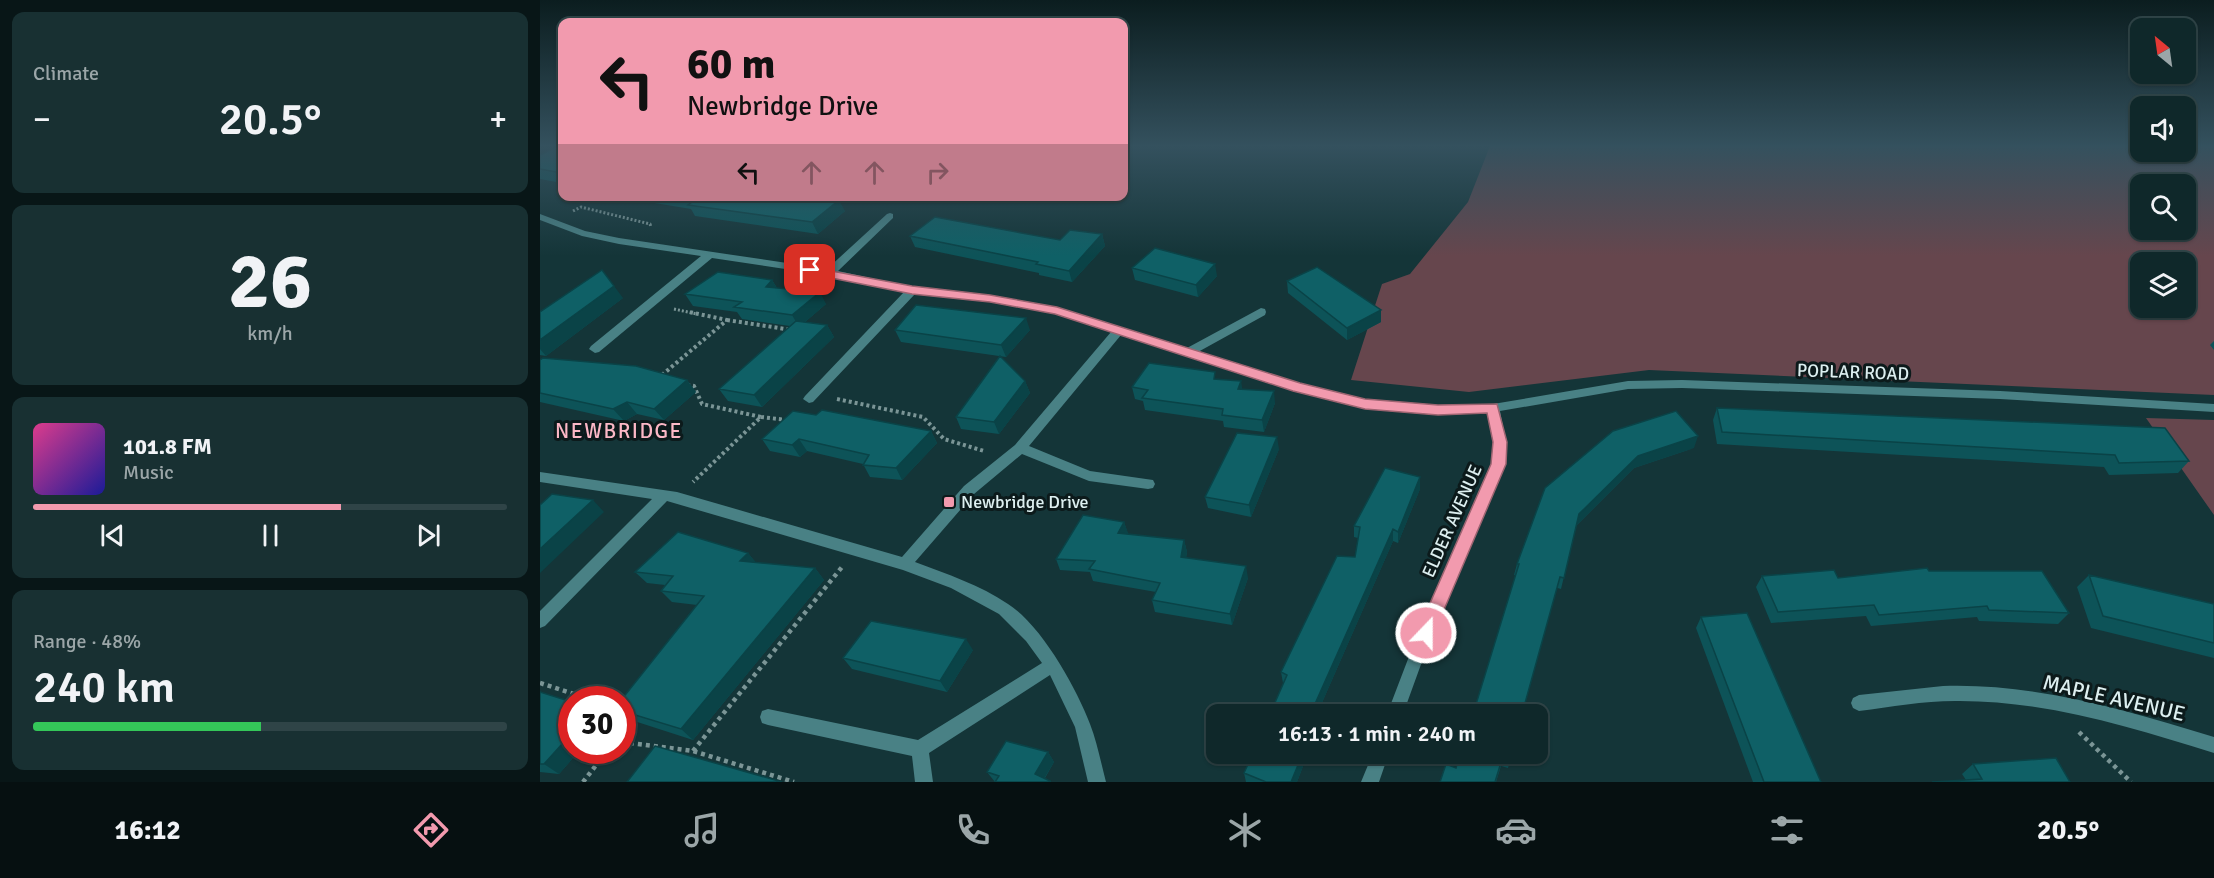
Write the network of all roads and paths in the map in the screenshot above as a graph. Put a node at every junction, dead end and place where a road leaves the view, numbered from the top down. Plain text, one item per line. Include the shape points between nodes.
1 (890, 216) dead end
2 (540, 217) edge
3 (708, 256) junction
4 (830, 273) junction
5 (912, 290) junction
6 (651, 304) junction
7 (1261, 312) dead end
8 (727, 320) junction
9 (1119, 330) junction
10 (800, 331) edge
11 (596, 350) dead end
12 (1189, 352) junction
13 (666, 381) edge
14 (685, 384) edge
15 (830, 397) dead end
16 (809, 399) dead end
17 (1492, 408) junction
18 (2214, 408) edge
19 (761, 417) junction
20 (789, 420) edge
21 (1020, 448) junction
22 (1008, 458) junction
23 (540, 477) edge
24 (1148, 484) dead end
25 (671, 496) junction
26 (856, 551) junction
27 (905, 564) junction
28 (540, 621) edge
29 (1053, 665) junction
30 (541, 684) edge
31 (558, 689) edge
32 (2046, 700) junction
33 (1859, 703) dead end
34 (1399, 704) edge
35 (768, 717) dead end
36 (636, 744) edge
37 (2214, 745) edge
38 (920, 749) junction
39 (693, 750) junction
40 (597, 764) edge
41 (1377, 764) edge
42 (583, 782) edge
43 (794, 782) edge
44 (924, 782) edge
45 (1097, 782) edge
46 (1370, 782) edge
47 (2131, 782) edge

1 - 4 street
2 - 3 street via 592,235
3 - 4 street
3 - 6 street
4 - 5 street
5 - 9 street via 990,298 1057,311
5 - 16 street
6 - 8 path
6 - 11 street
7 - 12 street
8 - 10 path
8 - 13 path via 657,379
9 - 12 street
9 - 21 street
12 - 17 street via 1298,388 1365,404 1438,410
14 - 19 path via 694,386 702,404
15 - 22 path via 923,417 944,439
17 - 18 street, POPLAR ROAD via 1628,385 1682,384 2000,395
17 - 34 street, ELDER AVENUE via 1500,442 1499,464 1433,612
19 - 20 path
19 - 25 path
21 - 22 street
21 - 24 street via 1089,476
22 - 27 street via 969,490
23 - 25 street
25 - 26 street
25 - 28 street
26 - 27 street
26 - 39 path
27 - 29 street via 1005,609
29 - 38 street
29 - 45 street via 1083,726
30 - 31 path
32 - 33 street, MAPLE AVENUE via 1955,693
32 - 37 street, MAPLE AVENUE
32 - 47 path
35 - 38 street
36 - 39 path
38 - 44 street
39 - 43 path
40 - 42 path
41 - 46 street

